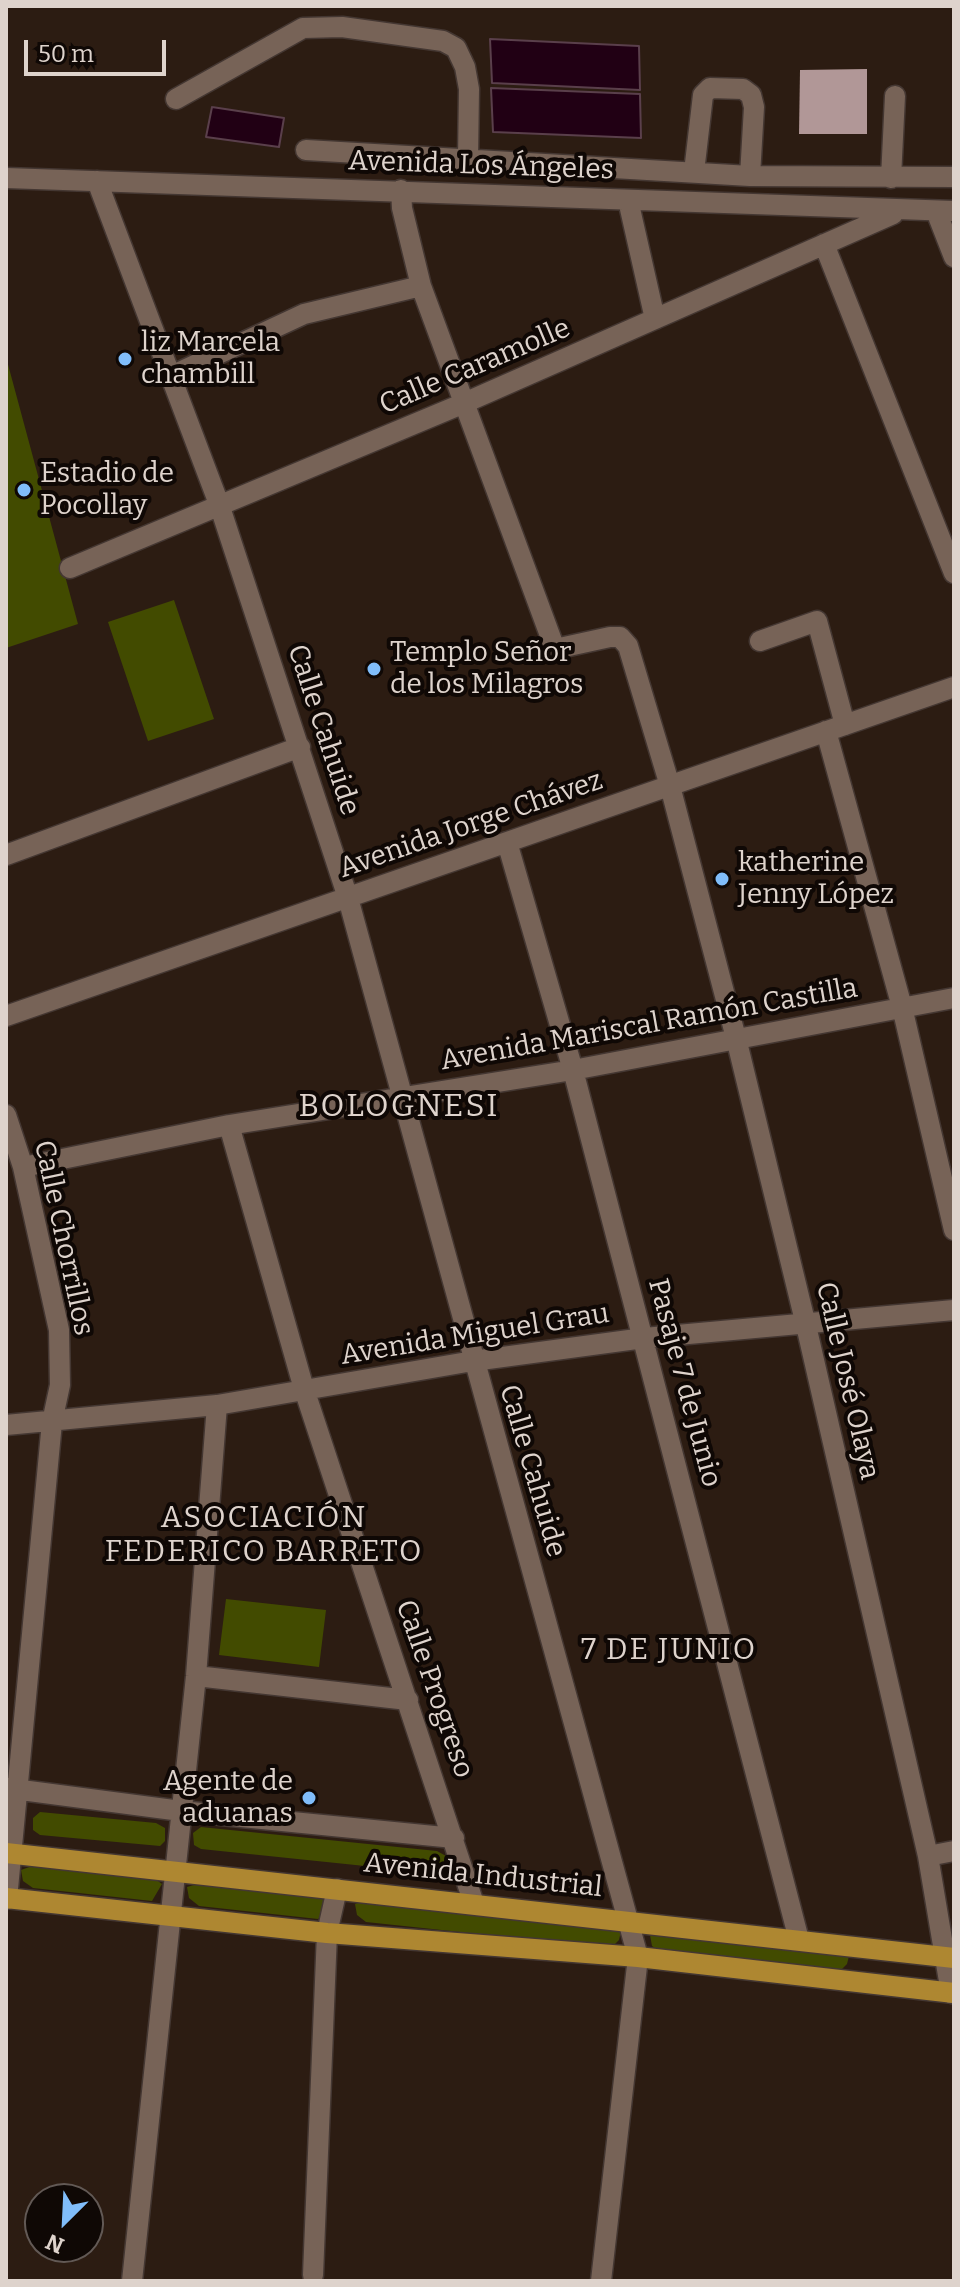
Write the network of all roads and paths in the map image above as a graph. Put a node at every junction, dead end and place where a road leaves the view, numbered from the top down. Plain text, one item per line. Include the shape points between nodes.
1 (895, 96) dead end
2 (176, 99) dead end
3 (306, 150) dead end
4 (468, 159) junction
5 (694, 172) junction
6 (750, 176) junction
7 (954, 177) edge
8 (6, 178) edge
9 (891, 178) junction
10 (97, 181) junction
11 (401, 190) junction
12 (628, 200) junction
13 (899, 211) junction
14 (945, 211) edge
15 (824, 244) junction
16 (954, 257) edge
17 (421, 286) junction
18 (655, 319) junction
19 (169, 377) junction
20 (462, 404) junction
21 (219, 504) junction
22 (70, 568) dead end
23 (954, 573) edge
24 (760, 641) dead end
25 (954, 687) edge
26 (836, 728) junction
27 (300, 747) junction
28 (670, 786) junction
29 (507, 842) junction
30 (6, 855) edge
31 (348, 898) junction
32 (954, 998) edge
33 (902, 1007) junction
34 (6, 1016) edge
35 (736, 1038) junction
36 (573, 1070) junction
37 (405, 1098) junction
38 (6, 1115) edge
39 (229, 1125) junction
40 (23, 1167) junction
41 (954, 1230) edge
42 (954, 1310) edge
43 (805, 1321) junction
44 (644, 1338) junction
45 (473, 1361) junction
46 (304, 1389) junction
47 (217, 1405) junction
48 (52, 1422) junction
49 (6, 1425) edge
50 (196, 1676) junction
51 (408, 1700) junction
52 (10, 1789) edge
53 (181, 1811) junction
54 (454, 1838) junction
55 (954, 1851) edge
56 (8, 1853) edge
57 (928, 1856) junction
58 (175, 1871) junction
59 (337, 1889) junction
60 (6, 1898) edge
61 (474, 1904) junction
62 (169, 1916) junction
63 (629, 1920) junction
64 (327, 1933) junction
65 (799, 1940) junction
66 (869, 1948) junction
67 (638, 1957) junction
68 (950, 1957) edge
69 (866, 1983) junction
70 (952, 1993) edge
71 (313, 2275) dead end
72 (132, 2281) edge
73 (601, 2281) edge

1 - 9 street
2 - 4 street via 303,28 332,26 443,41 456,48 465,67
3 - 4 street
4 - 5 street
5 - 6 street
5 - 6 street via 703,95 710,88 743,89 754,107
6 - 9 street
7 - 9 street
8 - 10 street, Avenida Los Ángeles
10 - 11 street, Avenida Los Ángeles
10 - 19 street, Calle Cahuide
11 - 12 street, Avenida Los Ángeles
11 - 17 street
12 - 13 street, Avenida Los Ángeles
12 - 18 street
13 - 14 street, Avenida Los Ángeles
13 - 15 street, Calle Caramolle
14 - 16 street
15 - 18 street, Calle Caramolle
15 - 23 street
17 - 19 street via 304,314
17 - 20 street
18 - 20 street, Calle Caramolle
19 - 21 street, Calle Cahuide
20 - 21 street, Calle Caramolle
20 - 28 street, Calle José Olaya via 552,644 561,651 620,637 628,646
21 - 22 street, Calle Caramolle
21 - 27 street, Calle Cahuide
24 - 26 street via 817,621
25 - 26 street, Avenida Jorge Chávez
26 - 28 street, Avenida Jorge Chávez
26 - 33 street
27 - 30 street
27 - 31 street, Calle Cahuide
28 - 29 street, Avenida Jorge Chávez
28 - 35 street, Calle José Olaya
29 - 31 street, Avenida Jorge Chávez
29 - 36 street, Pasaje 7 de Junio
31 - 34 street, Avenida Jorge Chávez
31 - 37 street, Calle Cahuide
32 - 33 street, Avenida Mariscal Ramón Castilla
33 - 35 street, Avenida Mariscal Ramón Castilla
33 - 41 street
35 - 36 street, Avenida Mariscal Ramón Castilla
35 - 43 street, Calle José Olaya
36 - 37 street, Avenida Mariscal Ramón Castilla
36 - 44 street, Pasaje 7 de Junio
37 - 39 street, Avenida Mariscal Ramón Castilla
37 - 45 street, Calle Cahuide
38 - 40 street, Calle Chorrillos
39 - 40 street, Avenida Mariscal Ramón Castilla
39 - 46 street, Calle Progreso
40 - 48 street, Calle Chorrillos via 59,1330 60,1385
42 - 43 street, Avenida Miguel Grau
43 - 44 street, Avenida Miguel Grau
43 - 57 street, Calle José Olaya
44 - 45 street, Avenida Miguel Grau
44 - 65 street, Pasaje 7 de Junio
45 - 46 street, Avenida Miguel Grau
45 - 63 street, Calle Cahuide
46 - 47 street, Avenida Miguel Grau
46 - 51 street, Calle Progreso
47 - 48 street, Avenida Miguel Grau
47 - 50 street
48 - 49 street, Avenida Miguel Grau
48 - 52 street, Calle Chorrillos
50 - 51 street
50 - 53 street
51 - 54 street, Calle Progreso
52 - 53 street
52 - 56 street, Calle Chorrillos
53 - 54 street
53 - 58 street
54 - 61 street, Calle Progreso
55 - 57 street
56 - 58 main road, Avenida Industrial
56 - 60 street, Calle Chorrillos
57 - 68 street, Calle José Olaya
58 - 59 main road, Avenida Industrial
58 - 62 street
59 - 61 main road, Avenida Industrial
59 - 64 street
60 - 62 main road
61 - 63 main road, Avenida Industrial
62 - 64 main road
62 - 72 street
63 - 65 main road, Avenida Industrial
63 - 67 street, Calle Cahuide
64 - 67 main road
64 - 71 street
65 - 66 main road, Avenida Industrial
66 - 68 main road, Avenida Industrial
66 - 69 main road
67 - 69 main road
67 - 73 street
68 - 70 street, Calle José Olaya
69 - 70 main road

